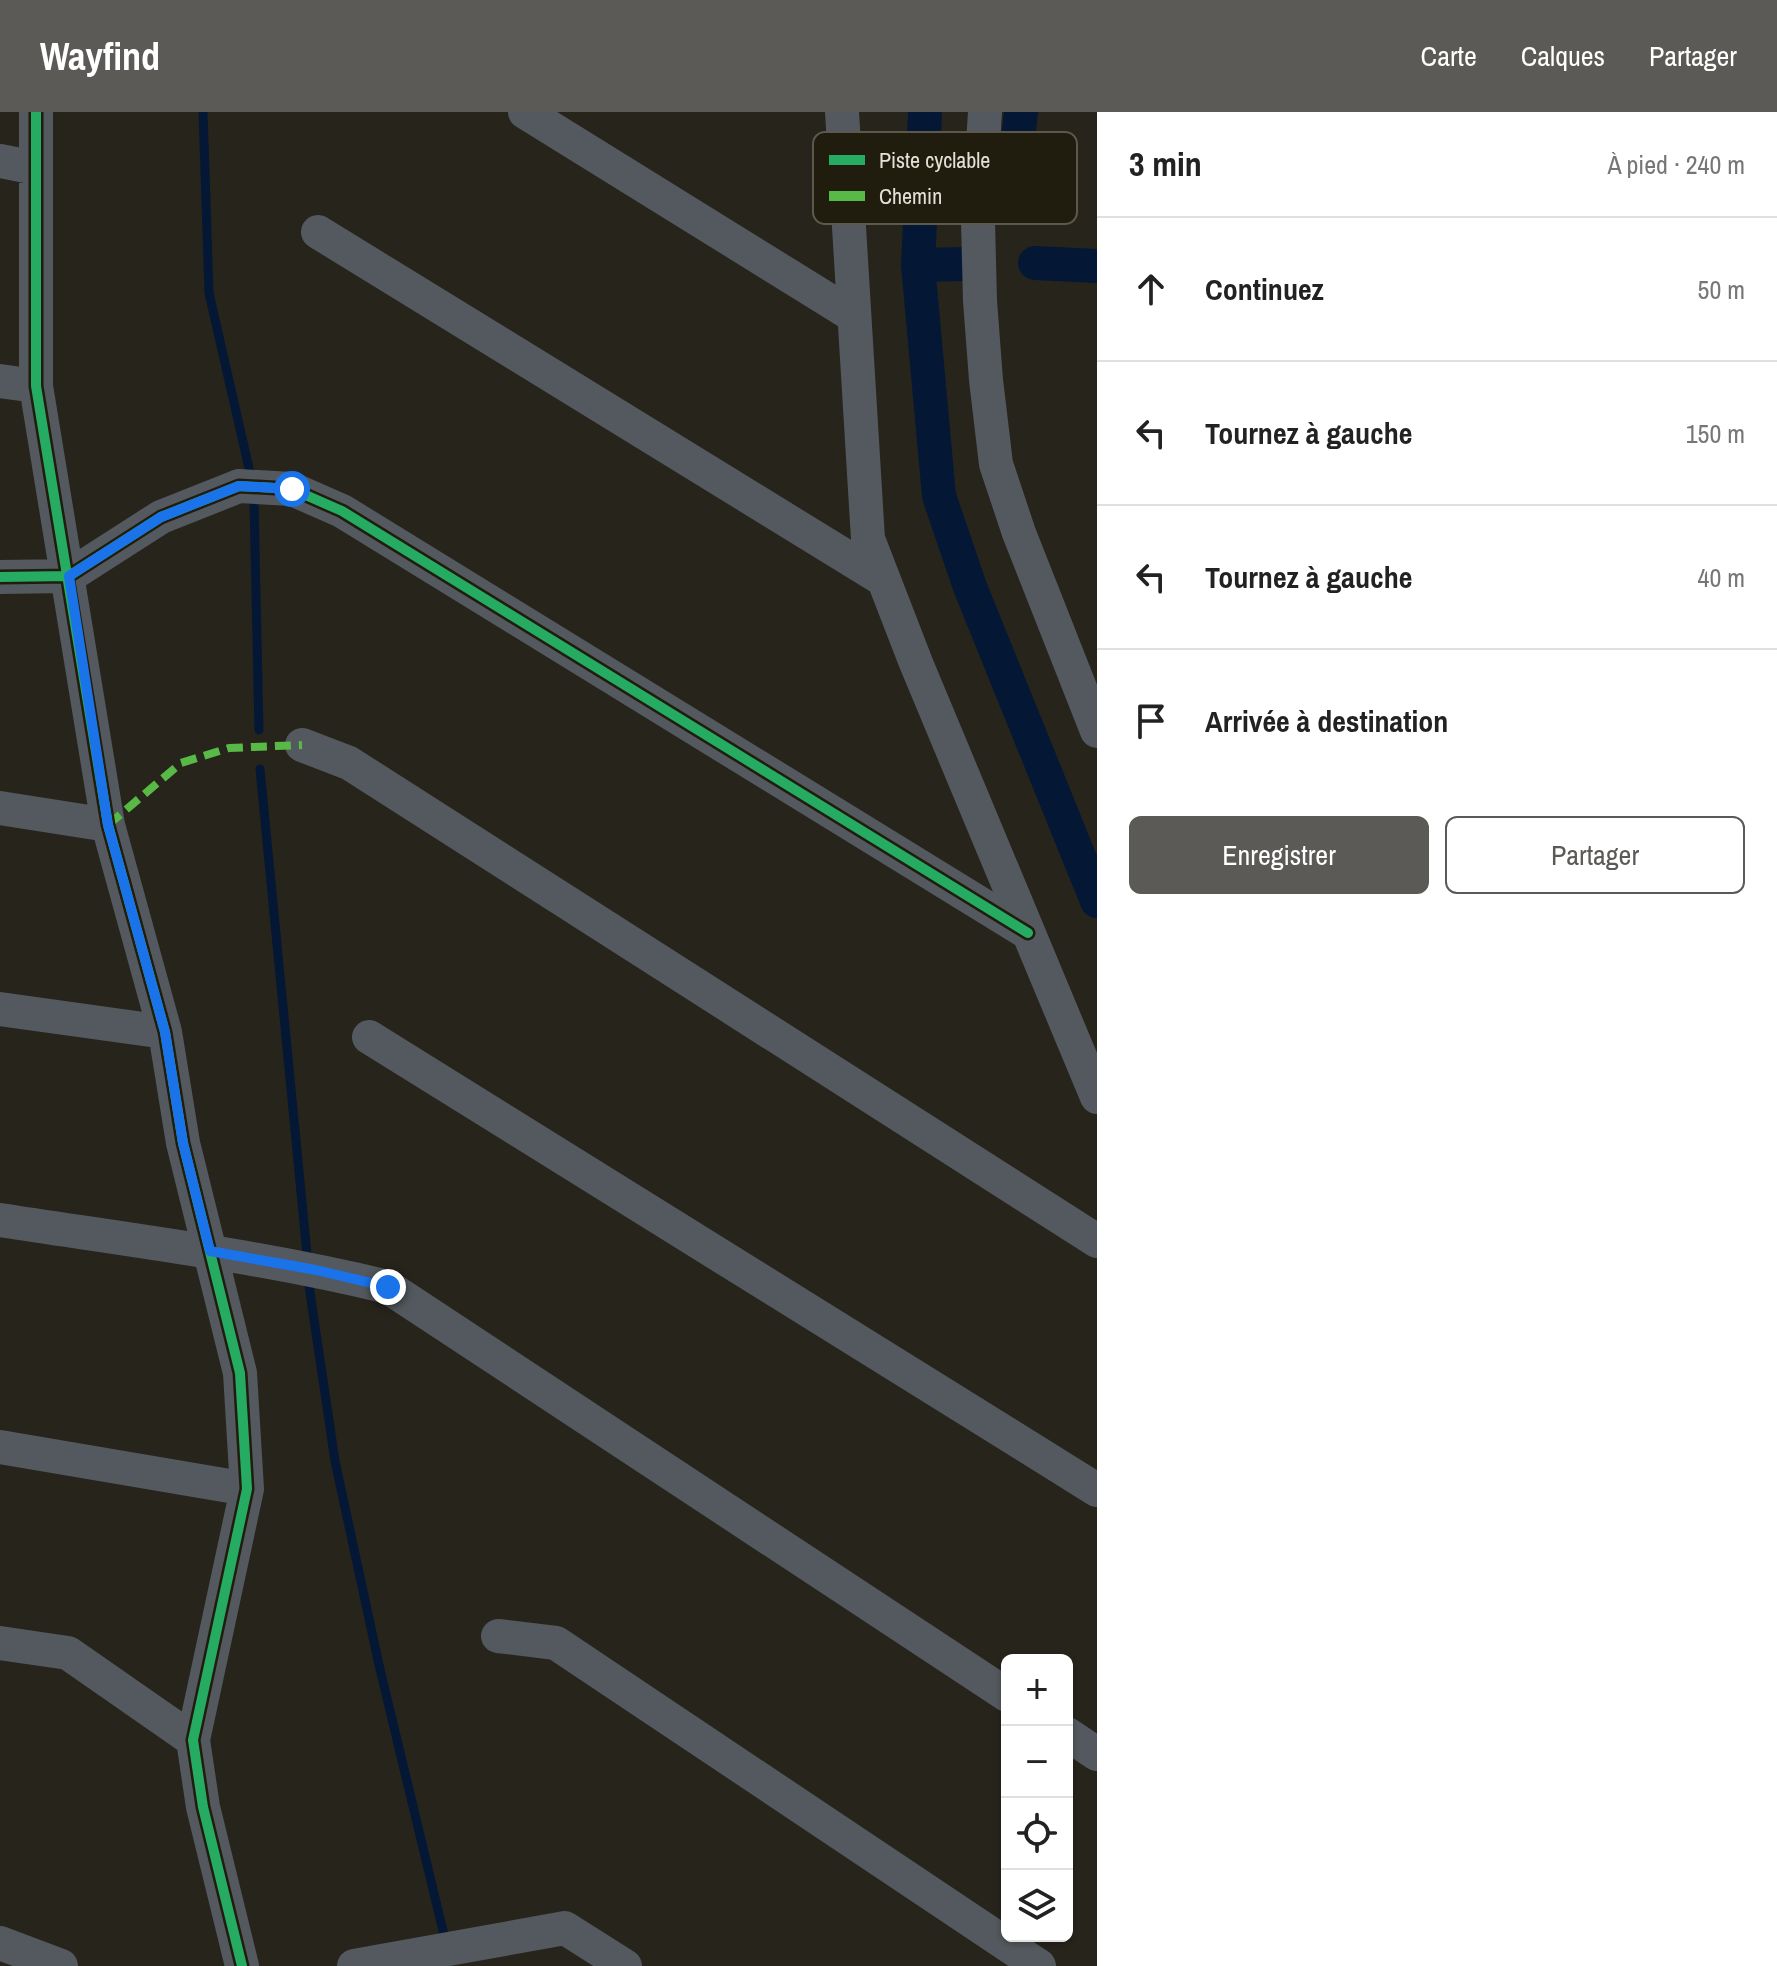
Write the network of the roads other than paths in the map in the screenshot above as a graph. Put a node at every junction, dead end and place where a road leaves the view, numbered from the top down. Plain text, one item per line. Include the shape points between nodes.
1 (36, 112) edge
2 (525, 112) edge
3 (842, 112) edge
4 (985, 112) edge
5 (843, 132) edge
6 (984, 132) edge
7 (0, 161) edge
8 (36, 168) junction
9 (849, 224) edge
10 (978, 224) edge
11 (318, 232) dead end
12 (854, 316) junction
13 (0, 381) edge
14 (36, 386) junction
15 (69, 576) junction
16 (0, 577) edge
17 (884, 580) junction
18 (1097, 731) edge
19 (302, 745) dead end
20 (0, 808) edge
21 (108, 825) junction
22 (1028, 933) junction
23 (0, 1009) edge
24 (165, 1032) junction
25 (369, 1037) dead end
26 (1097, 1097) edge
27 (0, 1220) edge
28 (1097, 1241) edge
29 (210, 1251) junction
30 (0, 1447) edge
31 (247, 1489) junction
32 (1097, 1490) edge
33 (498, 1636) dead end
34 (0, 1643) edge
35 (1001, 1691) edge
36 (1073, 1738) edge
37 (193, 1740) junction
38 (1097, 1754) edge
39 (0, 1943) edge
40 (61, 1966) edge
41 (242, 1966) edge
42 (354, 1966) edge
43 (625, 1966) edge
44 (1039, 1966) edge

1 - 8 street
2 - 12 street
3 - 5 street
4 - 6 street
7 - 8 street
8 - 14 street
9 - 12 street
10 - 18 street via 996,464
11 - 17 street
12 - 17 street via 868,539
13 - 14 street
14 - 15 street
15 - 16 street
15 - 21 street
15 - 22 street via 161,517 239,486 292,489 342,511
17 - 22 street
19 - 28 street via 349,763
20 - 21 street
21 - 24 street
22 - 26 street
23 - 24 street
24 - 29 street via 183,1143
25 - 32 street
27 - 29 street
29 - 31 street via 240,1373
29 - 35 street via 388,1287
30 - 31 street
31 - 37 street
33 - 44 street via 556,1643
34 - 37 street via 68,1653
36 - 38 street
37 - 41 street via 203,1807
39 - 40 street
42 - 43 street via 565,1928

